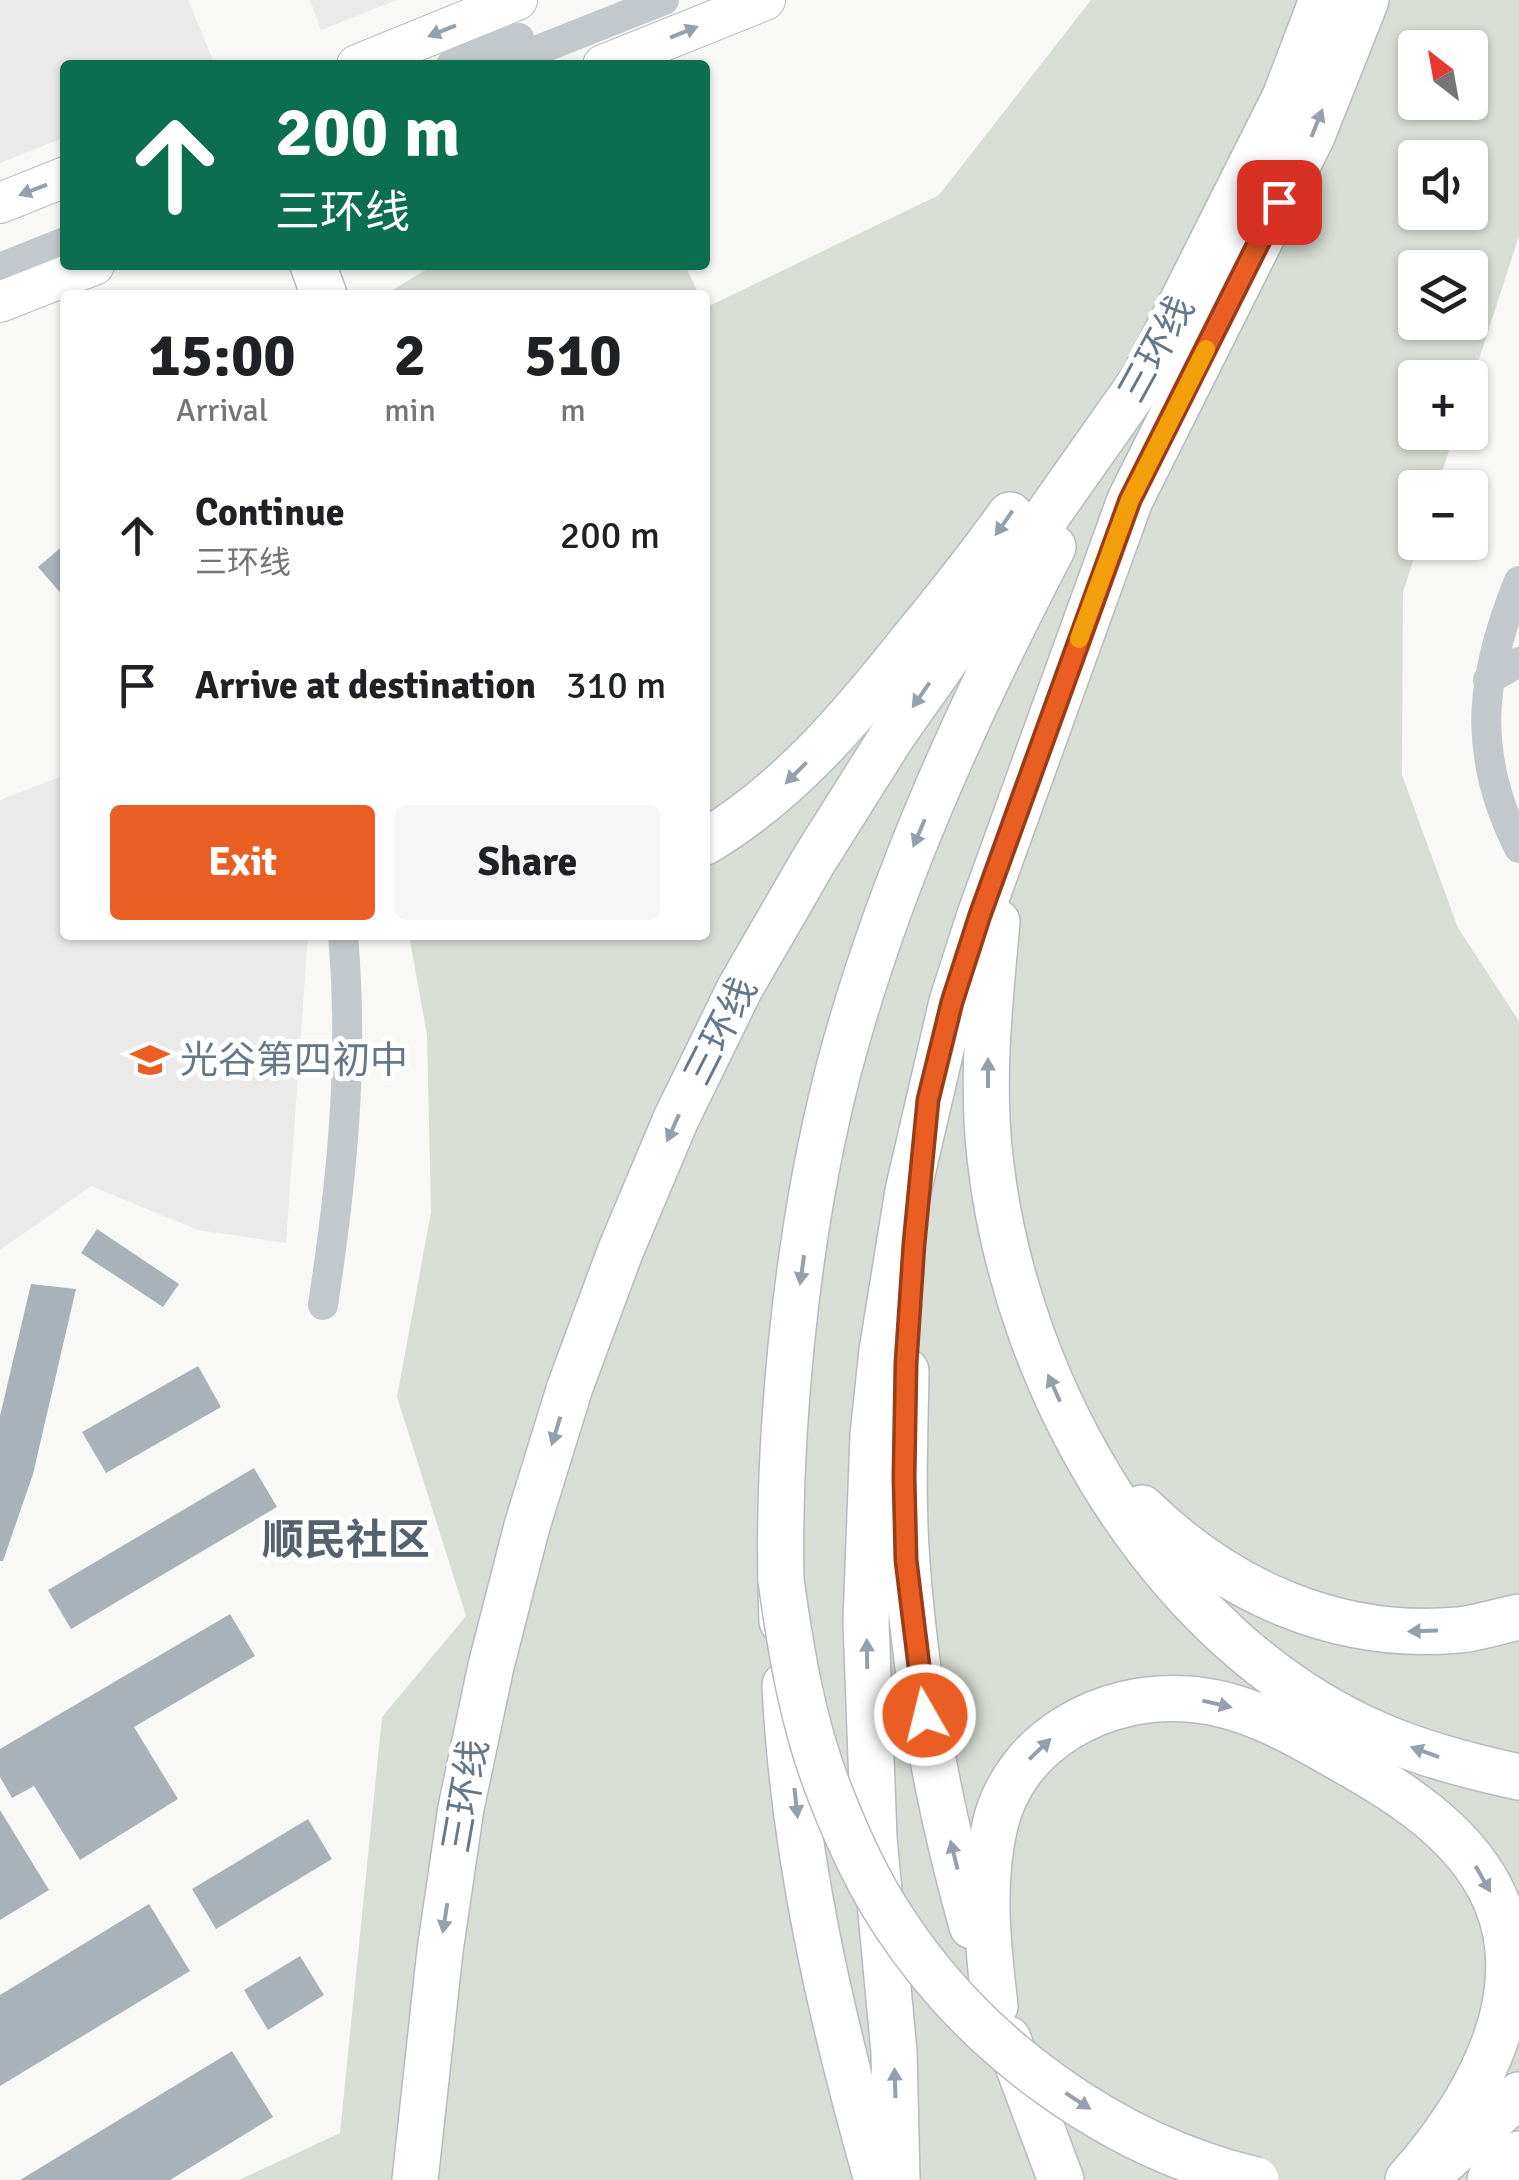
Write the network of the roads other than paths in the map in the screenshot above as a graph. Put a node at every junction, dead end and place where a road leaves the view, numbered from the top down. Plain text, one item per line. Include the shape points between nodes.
1 (517, 0) edge
2 (614, 0) edge
3 (664, 0) edge
4 (765, 0) edge
5 (1322, 0) edge
6 (1366, 0) edge
7 (369, 60) edge
8 (464, 60) edge
9 (513, 60) edge
10 (615, 60) edge
11 (60, 180) edge
12 (0, 203) edge
13 (60, 230) edge
14 (60, 244) edge
15 (1210, 250) junction
16 (0, 254) edge
17 (0, 268) edge
18 (81, 270) edge
19 (0, 302) edge
20 (1519, 581) edge
21 (989, 632) junction
22 (1519, 662) edge
23 (1488, 680) junction
24 (1013, 821) junction
25 (710, 839) edge
26 (1519, 848) edge
27 (343, 940) edge
28 (928, 1100) junction
29 (323, 1305) dead end
30 (1082, 1448) junction
31 (780, 1580) junction
32 (1519, 1617) edge
33 (1519, 1777) edge
34 (995, 2006) junction
35 (1519, 2095) edge
36 (1519, 2154) edge
37 (414, 2180) edge
38 (876, 2180) edge
39 (897, 2180) edge
40 (1061, 2180) edge
41 (1256, 2180) edge
42 (1408, 2180) edge
43 (1422, 2180) edge
44 (1490, 2180) edge

1 -> 7 main road
2 - 8 street
3 - 9 street
10 -> 4 main road
5 - 15 highway, 三环线 via 1286,97
24 -> 6 highway, 三环线 via 1130,500 1312,136
11 -> 12 main road
13 - 16 street
14 - 17 street
15 - 21 highway, 三环线 via 1144,378
15 -> 25 highway via 1138,334 982,554 879,682 794,776
18 - 19 main road
20 - 23 street
21 -> 31 highway via 839,1070 816,1173 796,1308
21 -> 37 highway, 三环线 via 892,736 740,988 620,1252 570,1388 495,1648 440,1951
22 - 23 street
23 - 26 street via 1492,785
24 - 28 highway, 三环线 via 952,1002
30 -> 24 highway via 1024,1315 990,1156 989,1008
27 - 29 street via 349,1007 341,1187
34 -> 28 highway via 942,1808 906,1560 906,1363
39 -> 28 highway, 三环线, bridge via 894,2052 868,1732 868,1527 882,1351
32 -> 30 highway via 1462,1630 1394,1632 1326,1620 1263,1596 1160,1526
33 -> 30 highway via 1450,1762 1378,1735 1250,1654 1154,1557
31 -> 38 highway, bridge via 800,1842 823,1968
31 -> 41 highway, bridge via 807,1725 830,1792 894,1922 940,1982 988,2034 1106,2119 1171,2152
34 - 40 highway, bridge
34 -> 42 highway via 987,1928 995,1823 1028,1760 1054,1735 1085,1717 1154,1698 1223,1704 1301,1736 1395,1788 1436,1821 1466,1851 1502,1916 1509,1983 1504,2015 1468,2095
35 - 43 highway
36 - 44 highway

